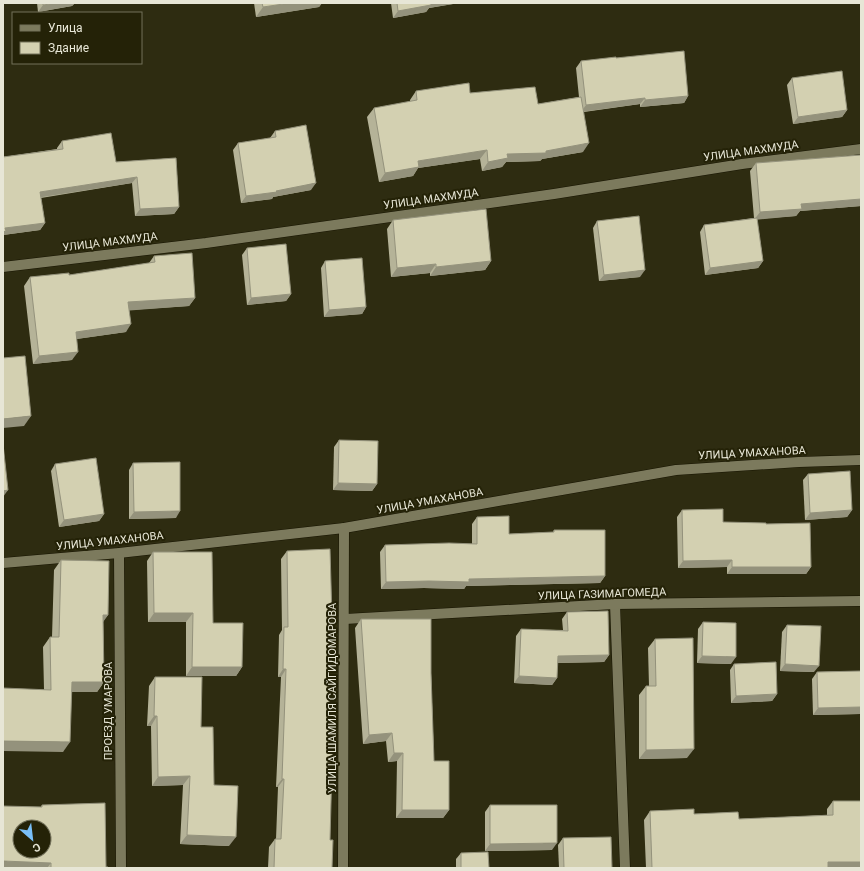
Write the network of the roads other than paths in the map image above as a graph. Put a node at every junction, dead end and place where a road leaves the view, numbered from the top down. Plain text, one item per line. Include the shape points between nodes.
1 (861, 149) edge
2 (3, 267) edge
3 (861, 460) edge
4 (344, 528) junction
5 (119, 553) junction
6 (3, 563) edge
7 (861, 601) edge
8 (615, 604) junction
9 (345, 619) junction
10 (121, 868) edge
11 (343, 868) edge
12 (625, 868) edge

1 - 2 street, УЛИЦА МАХМУДА via 742,164 554,194 206,243
3 - 4 street, УЛИЦА УМАХАНОВА via 676,470
4 - 5 street, УЛИЦА УМАХАНОВА
4 - 9 street, УЛИЦА ШАМИЛЯ САЙГИДОМАРОВА
5 - 6 street, УЛИЦА УМАХАНОВА
5 - 10 street, ПРОЕЗД УМАРОВА
7 - 8 street, УЛИЦА ГАЗИМАГОМЕДА
8 - 9 street, УЛИЦА ГАЗИМАГОМЕДА
8 - 12 street
9 - 11 street, УЛИЦА ШАМИЛЯ САЙГИДОМАРОВА

